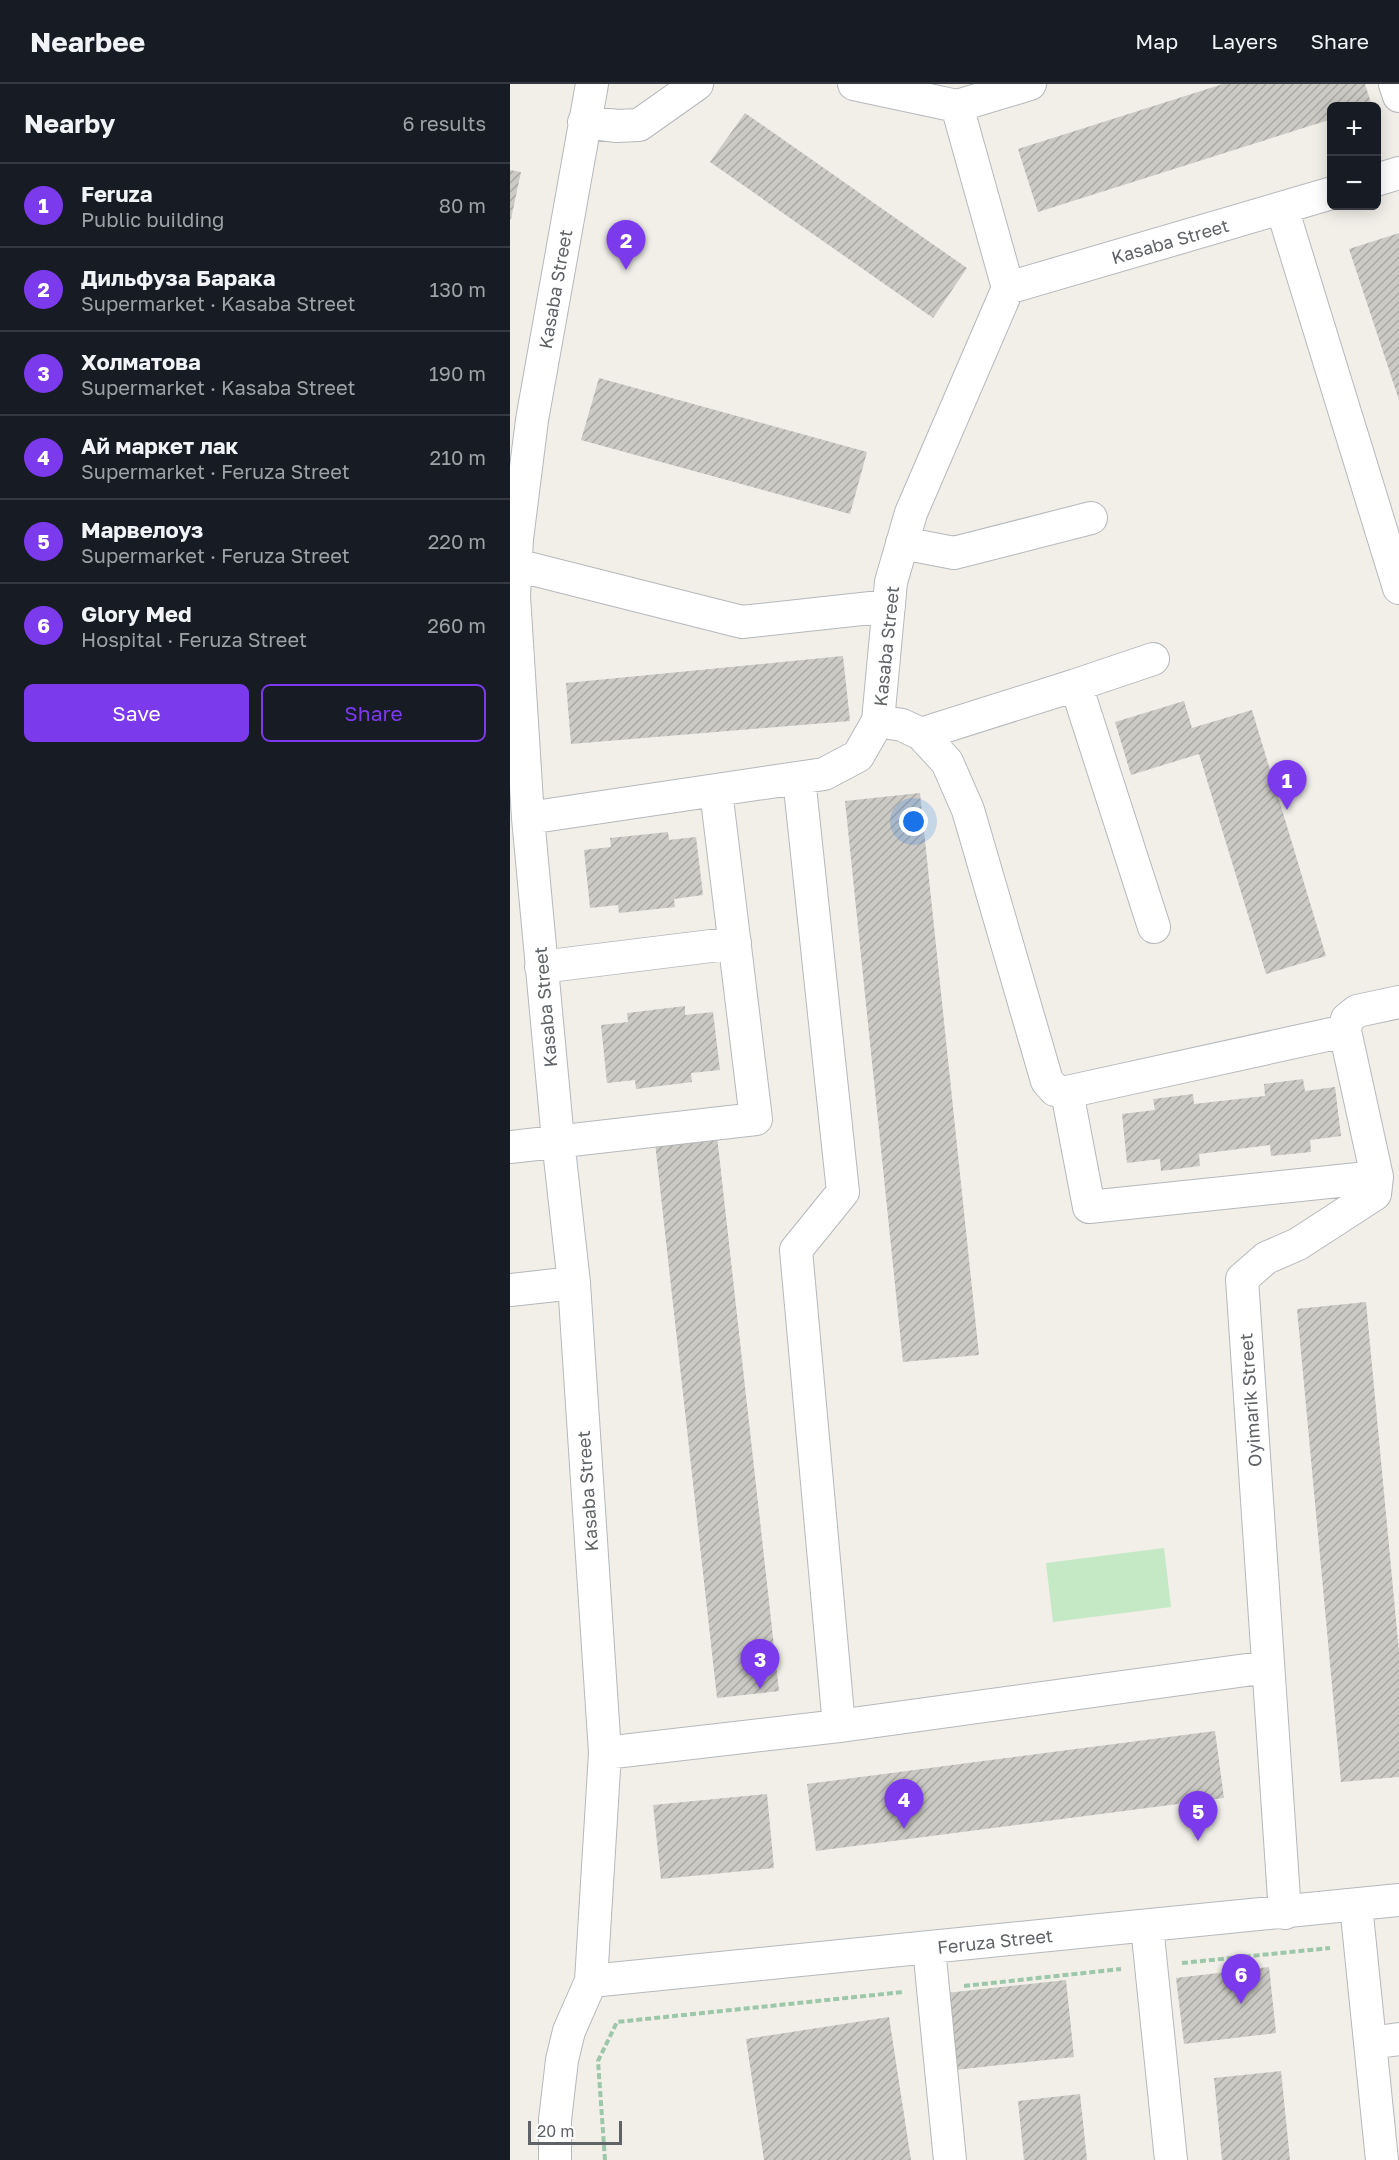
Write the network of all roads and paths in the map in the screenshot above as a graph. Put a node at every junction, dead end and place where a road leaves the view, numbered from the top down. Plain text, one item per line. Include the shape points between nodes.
1 (592, 84) edge
2 (697, 84) edge
3 (854, 84) edge
4 (1030, 84) edge
5 (1395, 84) edge
6 (1399, 96) edge
7 (957, 106) junction
8 (584, 122) junction
9 (1399, 173) edge
10 (1381, 179) edge
11 (1327, 194) edge
12 (1282, 208) junction
13 (1008, 288) junction
14 (1091, 518) dead end
15 (902, 543) junction
16 (516, 566) junction
17 (1399, 588) edge
18 (889, 606) junction
19 (1153, 659) dead end
20 (1076, 685) junction
21 (878, 721) junction
22 (921, 734) junction
23 (799, 778) junction
24 (716, 791) junction
25 (528, 818) junction
26 (1154, 927) dead end
27 (735, 943) junction
28 (541, 967) junction
29 (1399, 1002) edge
30 (1345, 1031) junction
31 (1068, 1092) junction
32 (558, 1140) junction
33 (510, 1147) edge
34 (1377, 1177) junction
35 (574, 1283) junction
36 (510, 1290) edge
37 (1268, 1667) junction
38 (838, 1726) junction
39 (604, 1753) junction
40 (1399, 1900) edge
41 (1356, 1905) junction
42 (1285, 1913) junction
43 (1147, 1926) junction
44 (929, 1948) junction
45 (591, 1981) junction
46 (1385, 2041) edge
47 (555, 2160) edge
48 (950, 2160) edge
49 (1171, 2160) edge
50 (1382, 2160) edge

1 - 8 street, Kasaba Street
2 - 8 street via 639,124
3 - 7 street
4 - 7 street
5 - 6 street
7 - 13 street
8 - 16 street, Kasaba Street via 532,420
9 - 10 street
11 - 12 street, Kasaba Street
12 - 13 street, Kasaba Street
12 - 17 street
13 - 15 street, Kasaba Street via 911,513
14 - 15 street via 954,553
15 - 18 street, Kasaba Street
16 - 18 street via 742,622
16 - 25 street, Kasaba Street via 516,652
18 - 21 street, Kasaba Street
19 - 20 street
20 - 22 street
20 - 26 street
21 - 22 street via 902,725
21 - 23 street, Kasaba Street via 858,756 824,774
22 - 31 street via 947,762 968,810 1047,1081 1055,1090
23 - 24 street, Kasaba Street
23 - 38 street via 843,1192 796,1250
24 - 25 street, Kasaba Street
24 - 27 street
25 - 28 street, Kasaba Street
27 - 28 street
27 - 32 street via 756,1119
28 - 32 street, Kasaba Street
29 - 30 street via 1358,1011 1347,1019
30 - 31 street
30 - 34 street
31 - 34 street via 1089,1207
32 - 33 street
32 - 35 street, Kasaba Street
34 - 37 street, Oyimarik Street via 1376,1194 1363,1204 1298,1244 1266,1258 1242,1279
35 - 36 street
35 - 39 street, Kasaba Street
37 - 38 street
37 - 42 street, Oyimarik Street
38 - 39 street
39 - 45 street, Kasaba Street
40 - 41 street, Feruza Street
41 - 42 street, Feruza Street
41 - 46 street
42 - 43 street, Feruza Street
43 - 44 street, Feruza Street
43 - 49 street
44 - 45 street, Feruza Street
44 - 48 street
45 - 47 street, Kasaba Street via 569,2031 562,2060
46 - 50 street

